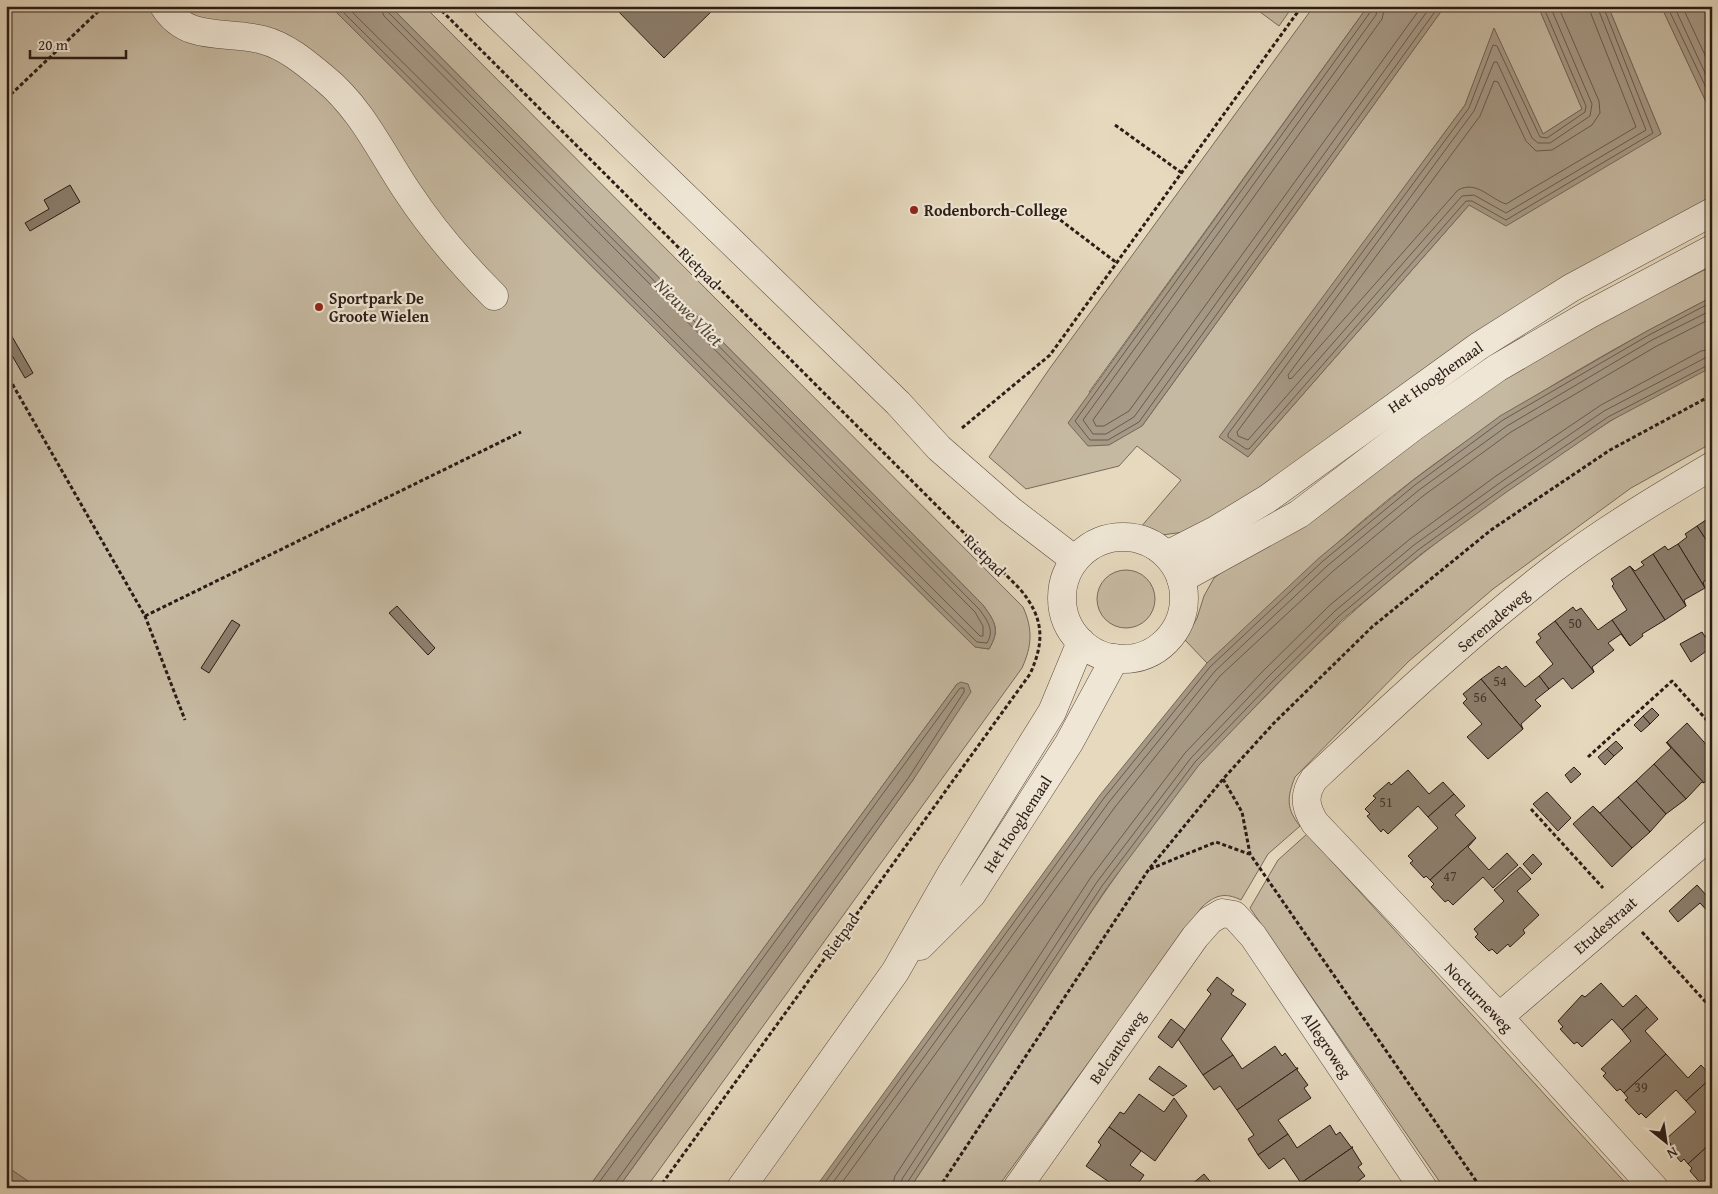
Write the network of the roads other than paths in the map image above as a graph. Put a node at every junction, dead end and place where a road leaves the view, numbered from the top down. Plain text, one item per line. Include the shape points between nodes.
1 (164, 6) edge
2 (488, 6) edge
3 (1712, 212) edge
4 (1712, 249) edge
5 (494, 296) dead end
6 (1712, 466) edge
7 (1167, 555) junction
8 (1075, 560) junction
9 (1181, 579) junction
10 (1082, 642) junction
11 (1115, 658) junction
12 (1306, 805) joint
13 (1712, 834) edge
14 (1222, 912) joint
15 (894, 972) junction
16 (1498, 1017) junction
17 (1031, 1181) edge
18 (741, 1188) edge
19 (1423, 1188) edge
20 (1654, 1188) edge

1 - 5 street via 172,20 184,28 264,40 295,56 326,80 358,114 407,192 433,226
2 - 8 street via 898,403 939,448 1010,510
3 - 7 street, Het Hooghemaal via 1571,288 1470,352 1267,499
4 - 9 street, Het Hooghemaal via 1497,368 1299,514
6 - 12 street, Serenadeweg via 1642,507 1554,569 1476,634 1314,779 1307,788
7 - 8 street via 1142,540 1112,538 1098,542
7 - 9 street
8 - 10 street via 1065,581 1062,602 1072,631
9 - 11 street via 1184,606 1174,632 1155,650 1135,657
10 - 11 street via 1091,650
10 - 15 street, Het Hooghemaal via 1052,712
11 - 15 street, Het Hooghemaal via 1069,743 972,894
12 - 16 street, Nocturneweg via 1315,823
13 - 16 street, Etudestraat
14 - 17 street, Belcantoweg via 1195,937
14 - 19 street, Allegroweg via 1234,916 1253,936
15 - 18 street, Het Hooghemaal
16 - 20 street, Nocturneweg

